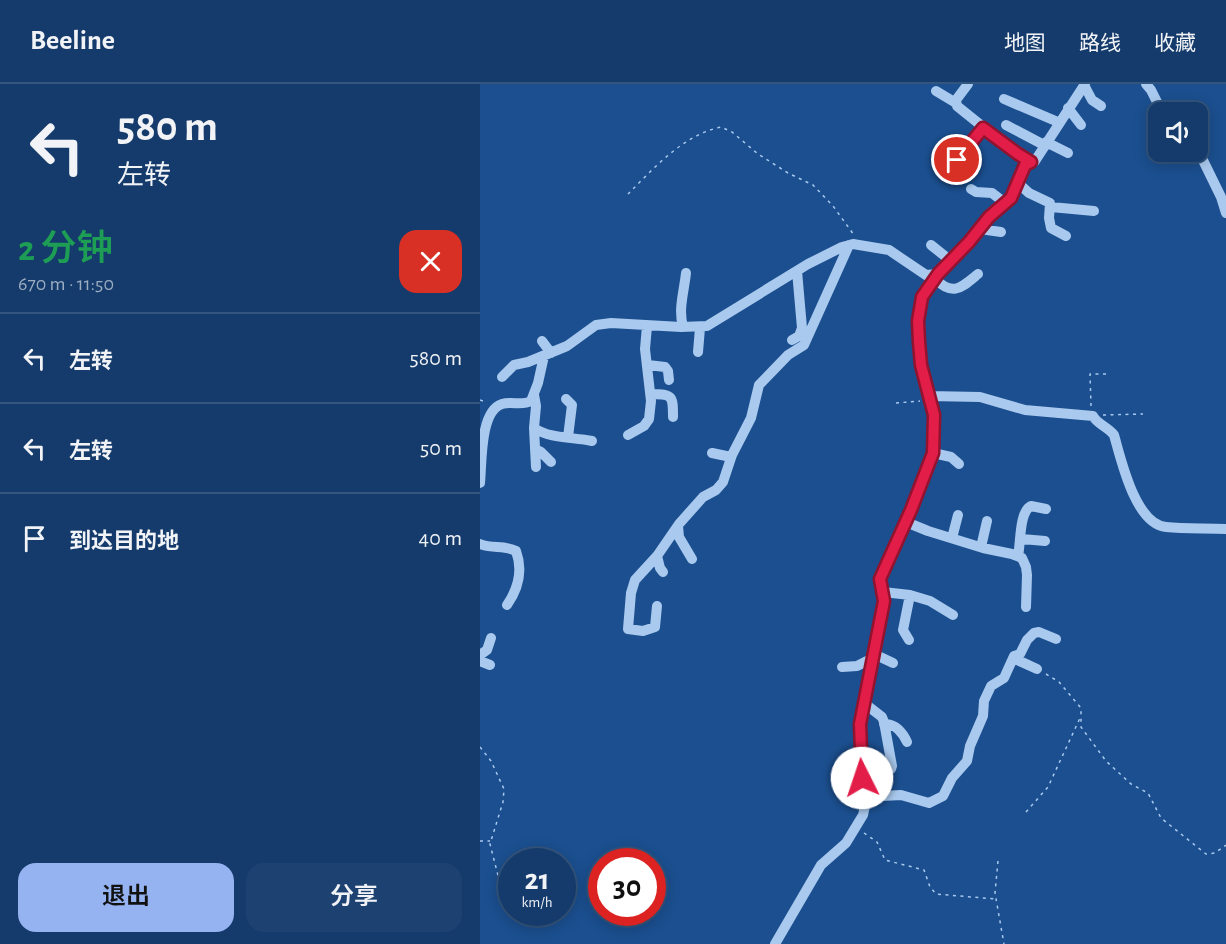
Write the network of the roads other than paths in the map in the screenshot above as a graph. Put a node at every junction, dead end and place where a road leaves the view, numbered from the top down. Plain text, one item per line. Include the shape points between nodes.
1 (968, 84) edge
2 (1146, 84) edge
3 (1084, 85) edge
4 (936, 91) dead end
5 (1004, 99) dead end
6 (1157, 102) edge
7 (956, 103) junction
8 (1101, 106) dead end
9 (1068, 108) junction
10 (1058, 122) junction
11 (1006, 125) dead end
12 (1081, 125) dead end
13 (983, 128) junction
14 (1045, 143) junction
15 (1068, 153) dead end
16 (1031, 162) junction
17 (1204, 162) edge
18 (944, 176) dead end
19 (1017, 187) junction
20 (971, 189) dead end
21 (1030, 202) dead end
22 (1005, 203) junction
23 (1051, 207) junction
24 (1094, 212) dead end
25 (1226, 213) edge
26 (980, 229) junction
27 (1001, 232) dead end
28 (1066, 236) dead end
29 (853, 245) junction
30 (931, 245) dead end
31 (951, 261) junction
32 (797, 271) junction
33 (686, 273) dead end
34 (978, 274) dead end
35 (936, 276) junction
36 (646, 326) junction
37 (683, 327) junction
38 (700, 328) junction
39 (792, 340) dead end
40 (542, 341) dead end
41 (698, 352) dead end
42 (547, 354) junction
43 (648, 364) junction
44 (502, 377) dead end
45 (669, 380) dead end
46 (651, 394) junction
47 (534, 395) junction
48 (929, 397) junction
49 (566, 399) dead end
50 (673, 417) dead end
51 (534, 428) junction
52 (628, 435) dead end
53 (568, 437) junction
54 (592, 441) dead end
55 (535, 449) junction
56 (712, 453) dead end
57 (933, 453) junction
58 (731, 457) junction
59 (551, 462) dead end
60 (959, 464) dead end
61 (536, 467) dead end
62 (480, 483) edge
63 (1046, 509) dead end
64 (958, 515) dead end
65 (987, 521) dead end
66 (906, 522) junction
67 (678, 526) junction
68 (1226, 529) edge
69 (952, 538) junction
70 (1022, 539) junction
71 (1045, 541) dead end
72 (480, 544) edge
73 (981, 547) junction
74 (657, 556) junction
75 (1018, 556) junction
76 (692, 559) dead end
77 (663, 572) dead end
78 (883, 592) junction
79 (910, 595) junction
80 (507, 605) dead end
81 (657, 606) dead end
82 (1026, 608) dead end
83 (953, 615) dead end
84 (491, 638) dead end
85 (1056, 639) dead end
86 (909, 640) dead end
87 (480, 655) edge
88 (873, 656) junction
89 (1013, 658) junction
90 (893, 663) dead end
91 (842, 667) dead end
92 (1037, 669) road end
93 (864, 703) junction
94 (884, 724) junction
95 (907, 742) dead end
96 (880, 773) dead end
97 (864, 798) junction
98 (775, 944) edge

1 - 7 street
2 - 6 street
3 - 8 street via 1092,100
3 - 9 street
4 - 7 street
5 - 10 street
7 - 13 street
9 - 10 street
9 - 12 street
10 - 14 street
11 - 14 street
13 - 16 street
13 - 18 street
14 - 15 street
14 - 16 street
16 - 19 street via 1025,165
17 - 25 street
19 - 21 street
19 - 22 street
19 - 23 street
20 - 22 street via 992,193
22 - 26 street
23 - 24 street
23 - 28 street via 1051,228
26 - 27 street
26 - 31 street
29 - 32 street
29 - 35 street via 889,250 926,275
29 - 58 street via 804,345 788,355 759,386 751,418
30 - 31 street
31 - 35 street
32 - 38 street
32 - 39 street via 802,328
33 - 37 street via 685,295 680,303
34 - 35 street via 958,289 939,283
35 - 48 street via 922,297 918,321 921,365
36 - 37 street
36 - 42 street via 596,325 567,346
36 - 43 street
37 - 38 street
38 - 41 street
40 - 42 street
42 - 44 street via 514,365
42 - 47 street
43 - 45 street via 665,368
43 - 46 street
46 - 50 street via 670,396
46 - 52 street via 649,419
47 - 51 street
47 - 62 street via 526,404 499,405 488,416
48 - 57 street via 934,415
48 - 68 street via 980,397 1032,411 1093,417 1114,435 1134,498 1148,516 1166,527
49 - 53 street via 572,405
51 - 53 street
51 - 55 street
53 - 54 street
55 - 59 street
55 - 61 street
56 - 58 street
57 - 60 street via 951,457
57 - 66 street
58 - 67 street via 720,486 703,497
63 - 70 street via 1028,507 1022,521
64 - 69 street
65 - 73 street
66 - 69 street
66 - 78 street via 880,579
67 - 74 street
67 - 76 street
69 - 73 street
70 - 71 street
70 - 75 street
72 - 80 street via 516,550 517,589
73 - 75 street
74 - 77 street
74 - 81 street via 635,580 628,629 655,627
75 - 82 street via 1026,567
78 - 79 street
78 - 88 street
79 - 83 street
79 - 86 street via 903,630
84 - 87 street via 487,650
85 - 89 street via 1034,633
88 - 90 street
88 - 91 street via 857,666
88 - 93 street
89 - 92 street
89 - 97 street via 1004,678 991,686 967,761 955,772 943,796 929,803 901,795
93 - 94 street via 882,717
93 - 97 street via 860,736
94 - 95 street via 900,730
94 - 96 street via 892,766
97 - 98 street via 863,815 857,827 846,843 821,865

